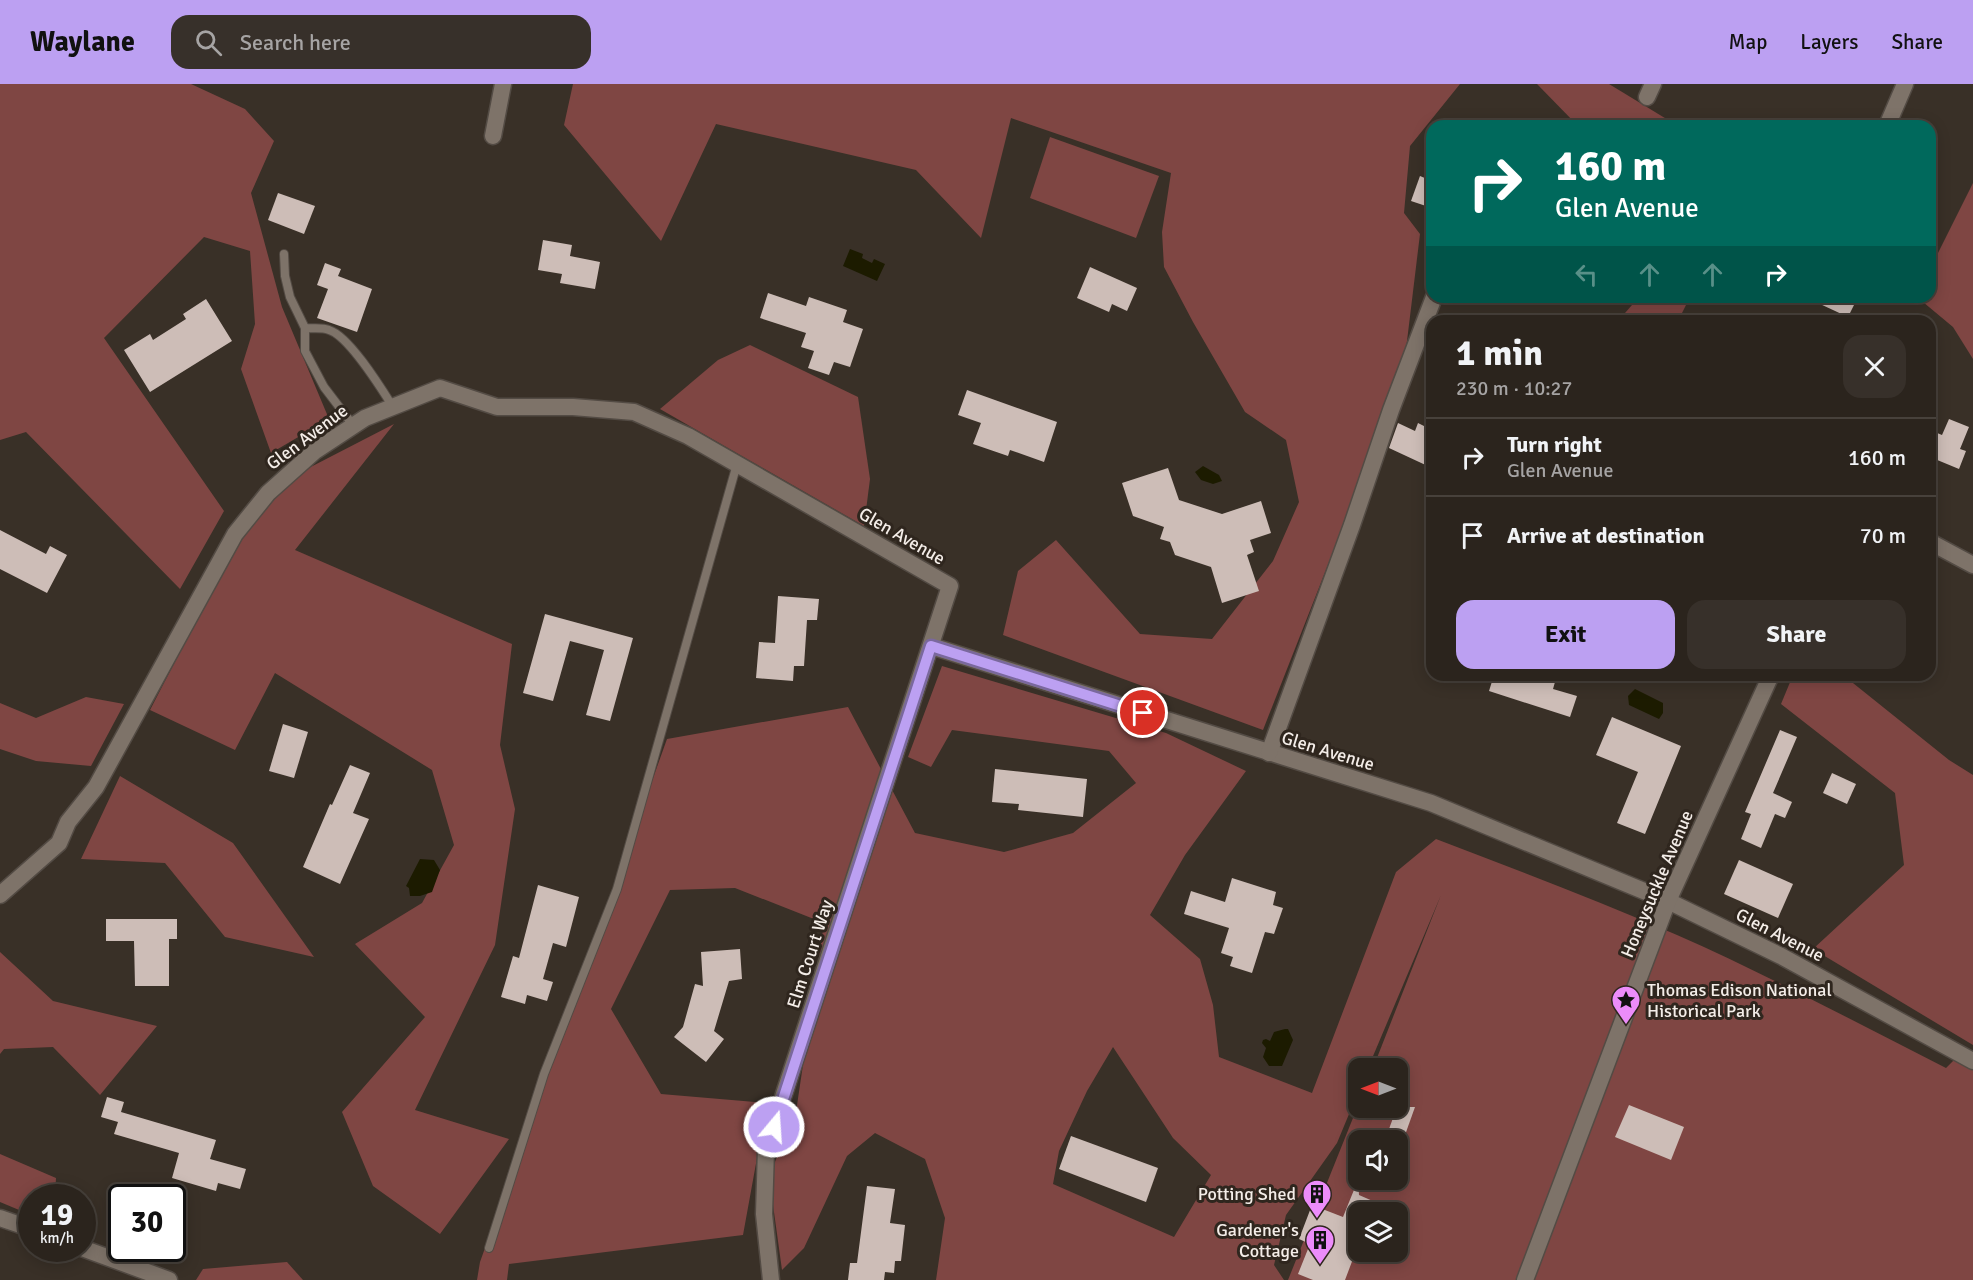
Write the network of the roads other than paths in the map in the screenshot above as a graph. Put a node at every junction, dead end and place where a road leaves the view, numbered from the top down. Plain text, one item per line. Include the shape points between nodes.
1 (503, 84) edge
2 (1905, 84) edge
3 (1890, 120) edge
4 (493, 136) dead end
5 (284, 254) dead end
6 (1426, 318) edge
7 (305, 328) junction
8 (393, 407) junction
9 (353, 425) junction
10 (737, 464) junction
11 (1936, 545) edge
12 (1973, 565) edge
13 (931, 646) junction
14 (1768, 681) edge
15 (1269, 753) junction
16 (0, 895) edge
17 (1668, 901) junction
18 (1973, 1061) edge
19 (0, 1218) edge
20 (18, 1224) edge
21 (489, 1248) dead end
22 (96, 1253) edge
23 (169, 1280) edge
24 (771, 1280) edge
25 (1525, 1280) edge

1 - 4 street
2 - 3 street
5 - 7 lane via 290,297
6 - 15 street
7 - 8 lane via 329,330 338,335 378,382
7 - 9 lane via 305,351 324,387
8 - 9 street, Glen Avenue
8 - 10 street, Glen Avenue via 440,388 498,407 634,412
9 - 16 street, Glen Avenue via 315,451 272,489 235,534 96,787 68,822 59,843
10 - 13 street, Glen Avenue via 950,586
10 - 21 lane via 617,889 544,1074
11 - 12 street
13 - 15 street, Glen Avenue
13 - 24 street, Elm Court Way via 766,1149 764,1214
14 - 17 street, Honeysuckle Avenue
15 - 17 street, Glen Avenue via 1431,803
17 - 18 street, Glen Avenue via 1781,956
17 - 25 street, Honeysuckle Avenue
19 - 20 street
22 - 23 street

